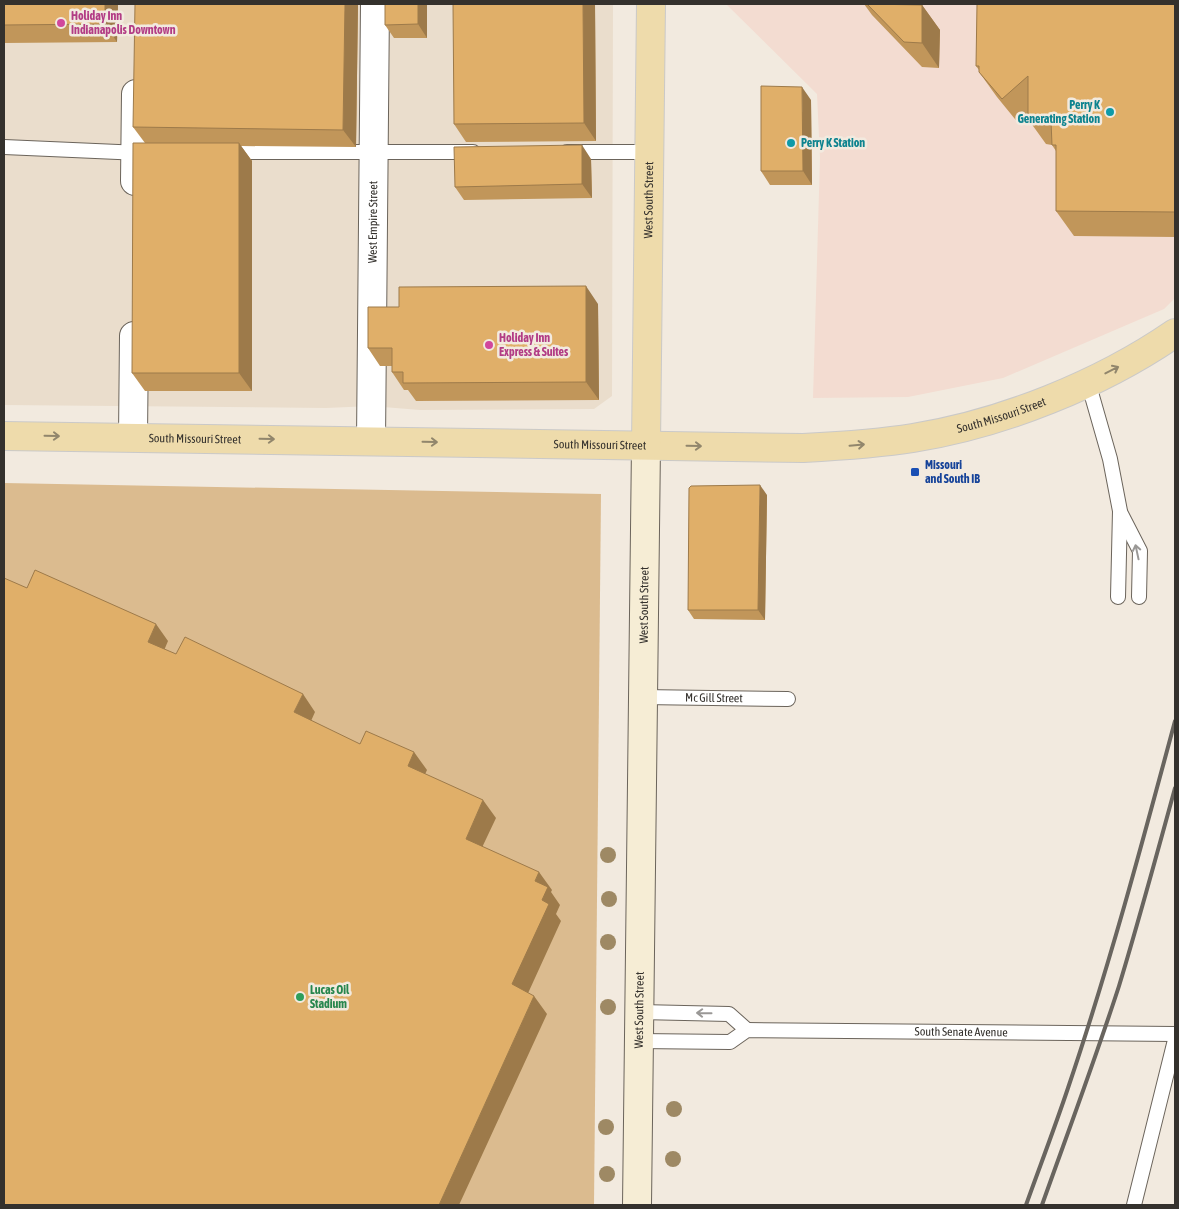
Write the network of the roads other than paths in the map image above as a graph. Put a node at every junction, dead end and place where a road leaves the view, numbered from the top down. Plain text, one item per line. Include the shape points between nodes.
1 (375, 4) edge
2 (651, 4) edge
3 (137, 68) edge
4 (4, 146) edge
5 (146, 152) junction
6 (215, 152) edge
7 (374, 152) junction
8 (489, 152) edge
9 (555, 152) edge
10 (649, 152) junction
11 (135, 209) edge
12 (134, 313) edge
13 (1175, 333) edge
14 (1088, 382) junction
15 (4, 436) edge
16 (133, 437) junction
17 (371, 441) junction
18 (646, 446) junction
19 (1120, 511) junction
20 (1118, 596) dead end
21 (1139, 597) dead end
22 (642, 696) junction
23 (788, 699) dead end
24 (640, 1012) junction
25 (747, 1030) junction
26 (1175, 1034) edge
27 (1175, 1040) edge
28 (639, 1041) junction
29 (637, 1205) edge
30 (1134, 1205) edge

1 - 7 street, West Empire Street
2 - 10 main road, West South Street
3 - 5 street
4 - 5 lane
5 - 11 street
6 - 7 lane
7 - 8 lane
7 - 17 street, West Empire Street
9 - 10 lane
10 - 18 main road, West South Street
12 - 16 street
14 -> 13 main road, South Missouri Street via 1156,347
18 -> 14 main road, South Missouri Street via 803,448 913,438 991,420
14 - 19 lane via 1110,459
15 -> 16 main road, South Missouri Street
16 -> 17 main road, South Missouri Street
17 -> 18 main road, South Missouri Street
18 - 22 main road, West South Street
19 - 20 lane
21 -> 19 lane via 1140,551
22 - 23 lane, Mc Gill Street
22 - 24 main road, West South Street
25 -> 24 lane via 729,1014
24 - 28 main road, West South Street
25 - 26 lane, South Senate Avenue
25 - 28 lane, South Senate Avenue via 730,1042
27 - 30 lane
28 - 29 main road, West South Street

